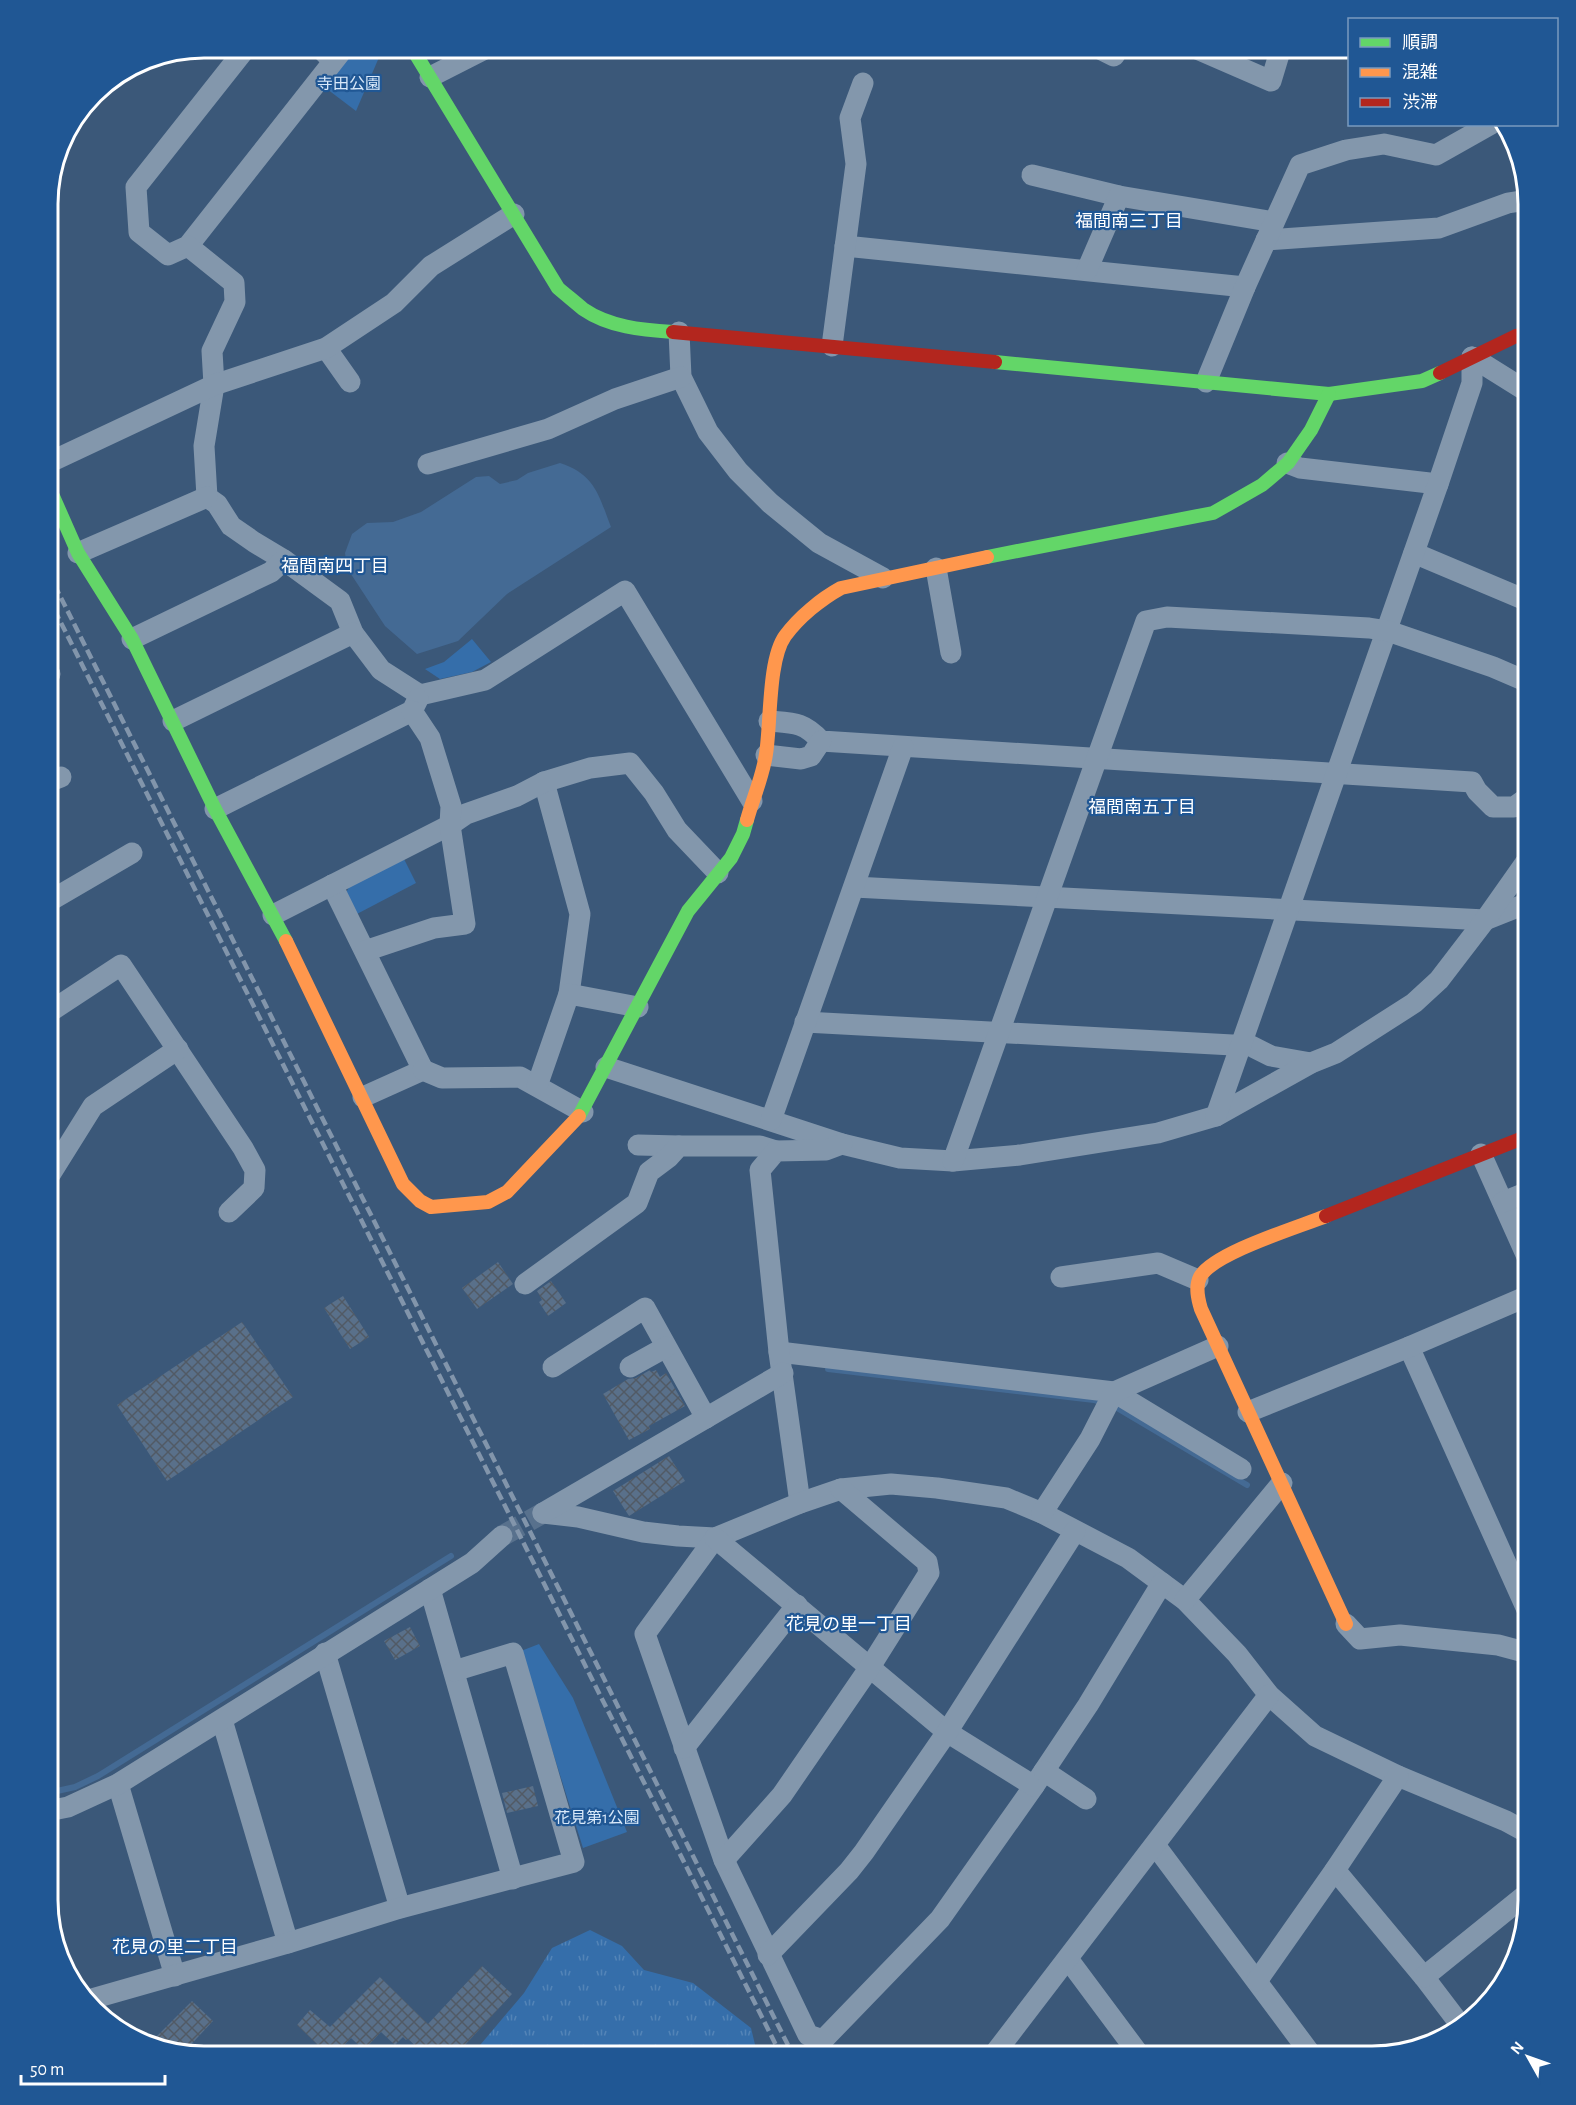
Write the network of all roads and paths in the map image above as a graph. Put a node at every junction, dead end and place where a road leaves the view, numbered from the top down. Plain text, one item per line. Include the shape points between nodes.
1 (238, 58) edge
2 (327, 58) edge
3 (418, 58) edge
4 (467, 58) edge
5 (1219, 59) edge
6 (1278, 59) edge
7 (430, 77) junction
8 (863, 83) dead end
9 (1487, 126) edge
10 (1032, 175) dead end
11 (1119, 196) junction
12 (1518, 201) edge
13 (514, 214) junction
14 (1270, 231) junction
15 (188, 246) junction
16 (845, 246) junction
17 (1087, 270) junction
18 (1245, 287) junction
19 (679, 332) junction
20 (1518, 336) edge
21 (832, 346) junction
22 (326, 348) junction
23 (1472, 357) junction
24 (681, 378) junction
25 (351, 382) dead end
26 (1206, 382) junction
27 (214, 385) junction
28 (1518, 387) edge
29 (1329, 394) junction
30 (59, 458) edge
31 (428, 464) dead end
32 (1287, 464) junction
33 (1438, 484) junction
34 (207, 497) junction
35 (59, 510) edge
36 (78, 553) junction
37 (1414, 553) junction
38 (284, 560) junction
39 (936, 568) junction
40 (883, 578) junction
41 (1518, 597) edge
42 (1388, 631) junction
43 (353, 633) junction
44 (132, 639) junction
45 (951, 653) dead end
46 (1518, 678) edge
47 (416, 703) junction
48 (769, 721) junction
49 (173, 722) junction
50 (821, 741) junction
51 (903, 747) junction
52 (766, 755) junction
53 (1097, 758) junction
54 (1336, 772) junction
55 (544, 782) junction
56 (752, 801) junction
57 (1518, 804) edge
58 (214, 809) junction
59 (450, 825) junction
60 (132, 854) dead end
61 (718, 873) junction
62 (1518, 873) edge
63 (332, 885) junction
64 (854, 887) junction
65 (59, 896) edge
66 (1048, 897) junction
67 (1518, 907) edge
68 (1289, 910) junction
69 (273, 915) junction
70 (1485, 920) junction
71 (365, 951) junction
72 (569, 994) junction
73 (59, 1006) edge
74 (638, 1008) junction
75 (806, 1022) junction
76 (999, 1033) junction
77 (1241, 1046) junction
78 (178, 1049) junction
79 (1311, 1063) junction
80 (606, 1067) junction
81 (423, 1070) junction
82 (537, 1086) junction
83 (363, 1097) junction
84 (583, 1112) junction
85 (1216, 1116) junction
86 (771, 1120) junction
87 (1518, 1140) edge
88 (842, 1144) junction
89 (638, 1145) dead end
90 (678, 1146) junction
91 (776, 1151) junction
92 (1481, 1154) junction
93 (58, 1161) edge
94 (953, 1161) junction
95 (1518, 1196) edge
96 (1503, 1202) junction
97 (230, 1212) dead end
98 (1518, 1236) edge
99 (1061, 1277) dead end
100 (1198, 1280) junction
101 (525, 1284) dead end
102 (1518, 1300) edge
103 (1218, 1346) junction
104 (666, 1347) junction
105 (1409, 1347) junction
106 (779, 1352) junction
107 (553, 1367) dead end
108 (630, 1367) dead end
109 (783, 1373) junction
110 (1114, 1392) junction
111 (1248, 1412) junction
112 (706, 1418) junction
113 (1240, 1469) dead end
114 (1282, 1483) junction
115 (842, 1489) junction
116 (800, 1503) junction
117 (1042, 1513) junction
118 (1075, 1530) junction
119 (502, 1536) tunnel mouth
120 (715, 1538) junction
121 (1162, 1583) junction
122 (430, 1589) junction
123 (1518, 1590) edge
124 (1185, 1600) junction
125 (797, 1605) junction
126 (1346, 1624) joint
127 (1518, 1650) edge
128 (325, 1653) junction
129 (870, 1667) junction
130 (454, 1671) junction
131 (1269, 1695) junction
132 (222, 1720) junction
133 (947, 1732) junction
134 (684, 1748) junction
135 (1398, 1776) junction
136 (1039, 1778) junction
137 (118, 1784) junction
138 (1086, 1799) dead end
139 (58, 1808) edge
140 (1518, 1828) edge
141 (1155, 1845) junction
142 (724, 1860) junction
143 (1335, 1870) junction
144 (513, 1880) junction
145 (1518, 1901) edge
146 (400, 1908) junction
147 (288, 1943) junction
148 (768, 1955) junction
149 (1068, 1959) junction
150 (175, 1976) junction
151 (1424, 1977) junction
152 (1257, 1981) junction
153 (96, 1998) edge
154 (1456, 2019) edge
155 (1004, 2046) edge
156 (1133, 2046) edge
157 (1305, 2046) edge

1 - 15 street via 136,187 139,232 168,255
2 - 15 street
3 - 7 street
4 - 7 street
5 - 6 street via 1271,81
7 - 13 street
8 - 16 street via 850,118 856,164
9 - 14 street via 1436,155 1384,144 1346,150 1300,165
10 - 11 street
11 - 14 street
11 - 17 street
12 - 14 street via 1439,228
13 - 19 street via 558,288 585,310 636,329
13 - 22 street via 431,266 394,303
14 - 18 street
15 - 27 street via 234,283 235,302 212,351
16 - 17 street
16 - 21 street
17 - 18 street
18 - 26 street
19 - 21 street
19 - 24 street
20 - 23 street
21 - 26 street
22 - 25 street
22 - 27 street
23 - 28 street
23 - 29 street via 1422,381
23 - 33 street via 1472,382
24 - 31 street via 615,399 548,429
24 - 40 street via 708,432 738,471 770,503 819,543
26 - 29 street
27 - 30 street
27 - 34 street via 204,446
29 - 32 street via 1313,427
32 - 33 street
32 - 39 street via 1259,487 1213,513
33 - 37 street
34 - 36 street
34 - 38 street via 217,504 231,526
35 - 36 street
36 - 44 street
37 - 41 street
37 - 42 street
38 - 43 street via 340,601
38 - 44 street via 271,573
39 - 40 street
39 - 45 street
40 - 48 street via 841,588 820,600 785,636 778,650
42 - 46 street
42 - 53 street via 1167,617 1146,621
42 - 54 street
43 - 47 street via 381,670
43 - 49 street
44 - 49 street
47 - 56 street via 485,680 625,591
47 - 58 street
47 - 59 street via 451,806
48 - 50 street via 801,725
48 - 52 street
49 - 58 street
50 - 51 street
50 - 52 street via 811,756 801,759
51 - 53 street
51 - 64 street
52 - 56 street
53 - 54 street
53 - 66 street
54 - 57 street via 1472,782 1493,807
54 - 68 street
55 - 59 street via 466,814
55 - 61 street via 590,768 630,763 677,830
55 - 72 street via 580,914
56 - 61 street via 739,842
58 - 69 street
59 - 63 street
59 - 71 street via 465,924 434,928
60 - 65 street
61 - 74 street via 688,911
62 - 70 street
63 - 69 street
63 - 71 street
64 - 66 street
64 - 75 street
66 - 68 street
66 - 76 street
67 - 70 street
68 - 70 street
68 - 77 street
69 - 83 street
70 - 79 street via 1439,980 1414,1003 1336,1053
71 - 81 street
72 - 74 street
72 - 82 street
73 - 78 street via 121,964
74 - 80 street
75 - 76 street
75 - 86 street
76 - 77 street
76 - 94 street
77 - 79 street
77 - 85 street
78 - 93 street via 93,1106
78 - 97 street via 255,1170 254,1188
79 - 85 street
80 - 84 street
80 - 86 street
81 - 82 street via 442,1078 520,1077
81 - 83 street
82 - 84 street
83 - 84 street via 403,1184 431,1207 488,1202 507,1192
85 - 94 street via 1158,1133 1020,1155
86 - 88 street
87 - 92 street
88 - 91 street via 826,1150
88 - 94 street via 900,1158
89 - 90 street
90 - 91 street via 760,1146
90 - 101 street via 649,1172 637,1203
91 - 106 street via 760,1170
92 - 96 street
92 - 100 street via 1225,1256 1208,1266
95 - 96 street
96 - 98 street
99 - 100 street via 1158,1263
100 - 103 street via 1196,1293
102 - 105 street
103 - 110 street
103 - 111 street
104 - 107 street via 645,1308
104 - 108 street
104 - 112 street
105 - 111 street
105 - 123 street
106 - 109 street
106 - 110 street
109 - 112 street
109 - 116 street
110 - 113 street
110 - 117 street via 1090,1439
111 - 114 street
112 - 120 street via 543,1513 643,1532
114 - 124 street
114 - 126 street
115 - 116 street
115 - 117 street via 891,1484 937,1488 1006,1498
115 - 129 street via 927,1562 929,1573
116 - 120 street
117 - 118 street
118 - 121 street via 1128,1558
118 - 133 street
119 - 122 street via 472,1563
120 - 125 street
120 - 134 street via 645,1634
121 - 124 street
121 - 136 street
122 - 128 street
122 - 130 street
124 - 131 street via 1238,1654
125 - 129 street
125 - 134 street
126 - 127 street via 1360,1639 1400,1635
128 - 132 street
128 - 146 street
129 - 133 street
129 - 142 street via 782,1795
130 - 144 street
130 - 144 street via 513,1653 574,1862
131 - 135 street via 1316,1736
131 - 141 street
132 - 137 street
132 - 147 street
133 - 136 street
133 - 148 street via 849,1871
134 - 142 street
135 - 140 street
135 - 143 street
136 - 138 street
136 - 148 street via 940,1919 823,2040 808,2036
137 - 139 street
137 - 150 street
141 - 149 street
141 - 152 street
142 - 148 street
143 - 151 street
143 - 152 street
144 - 146 street
145 - 151 street
146 - 147 street
147 - 150 street
149 - 155 street
149 - 156 street
150 - 153 street
151 - 154 street
152 - 157 street

